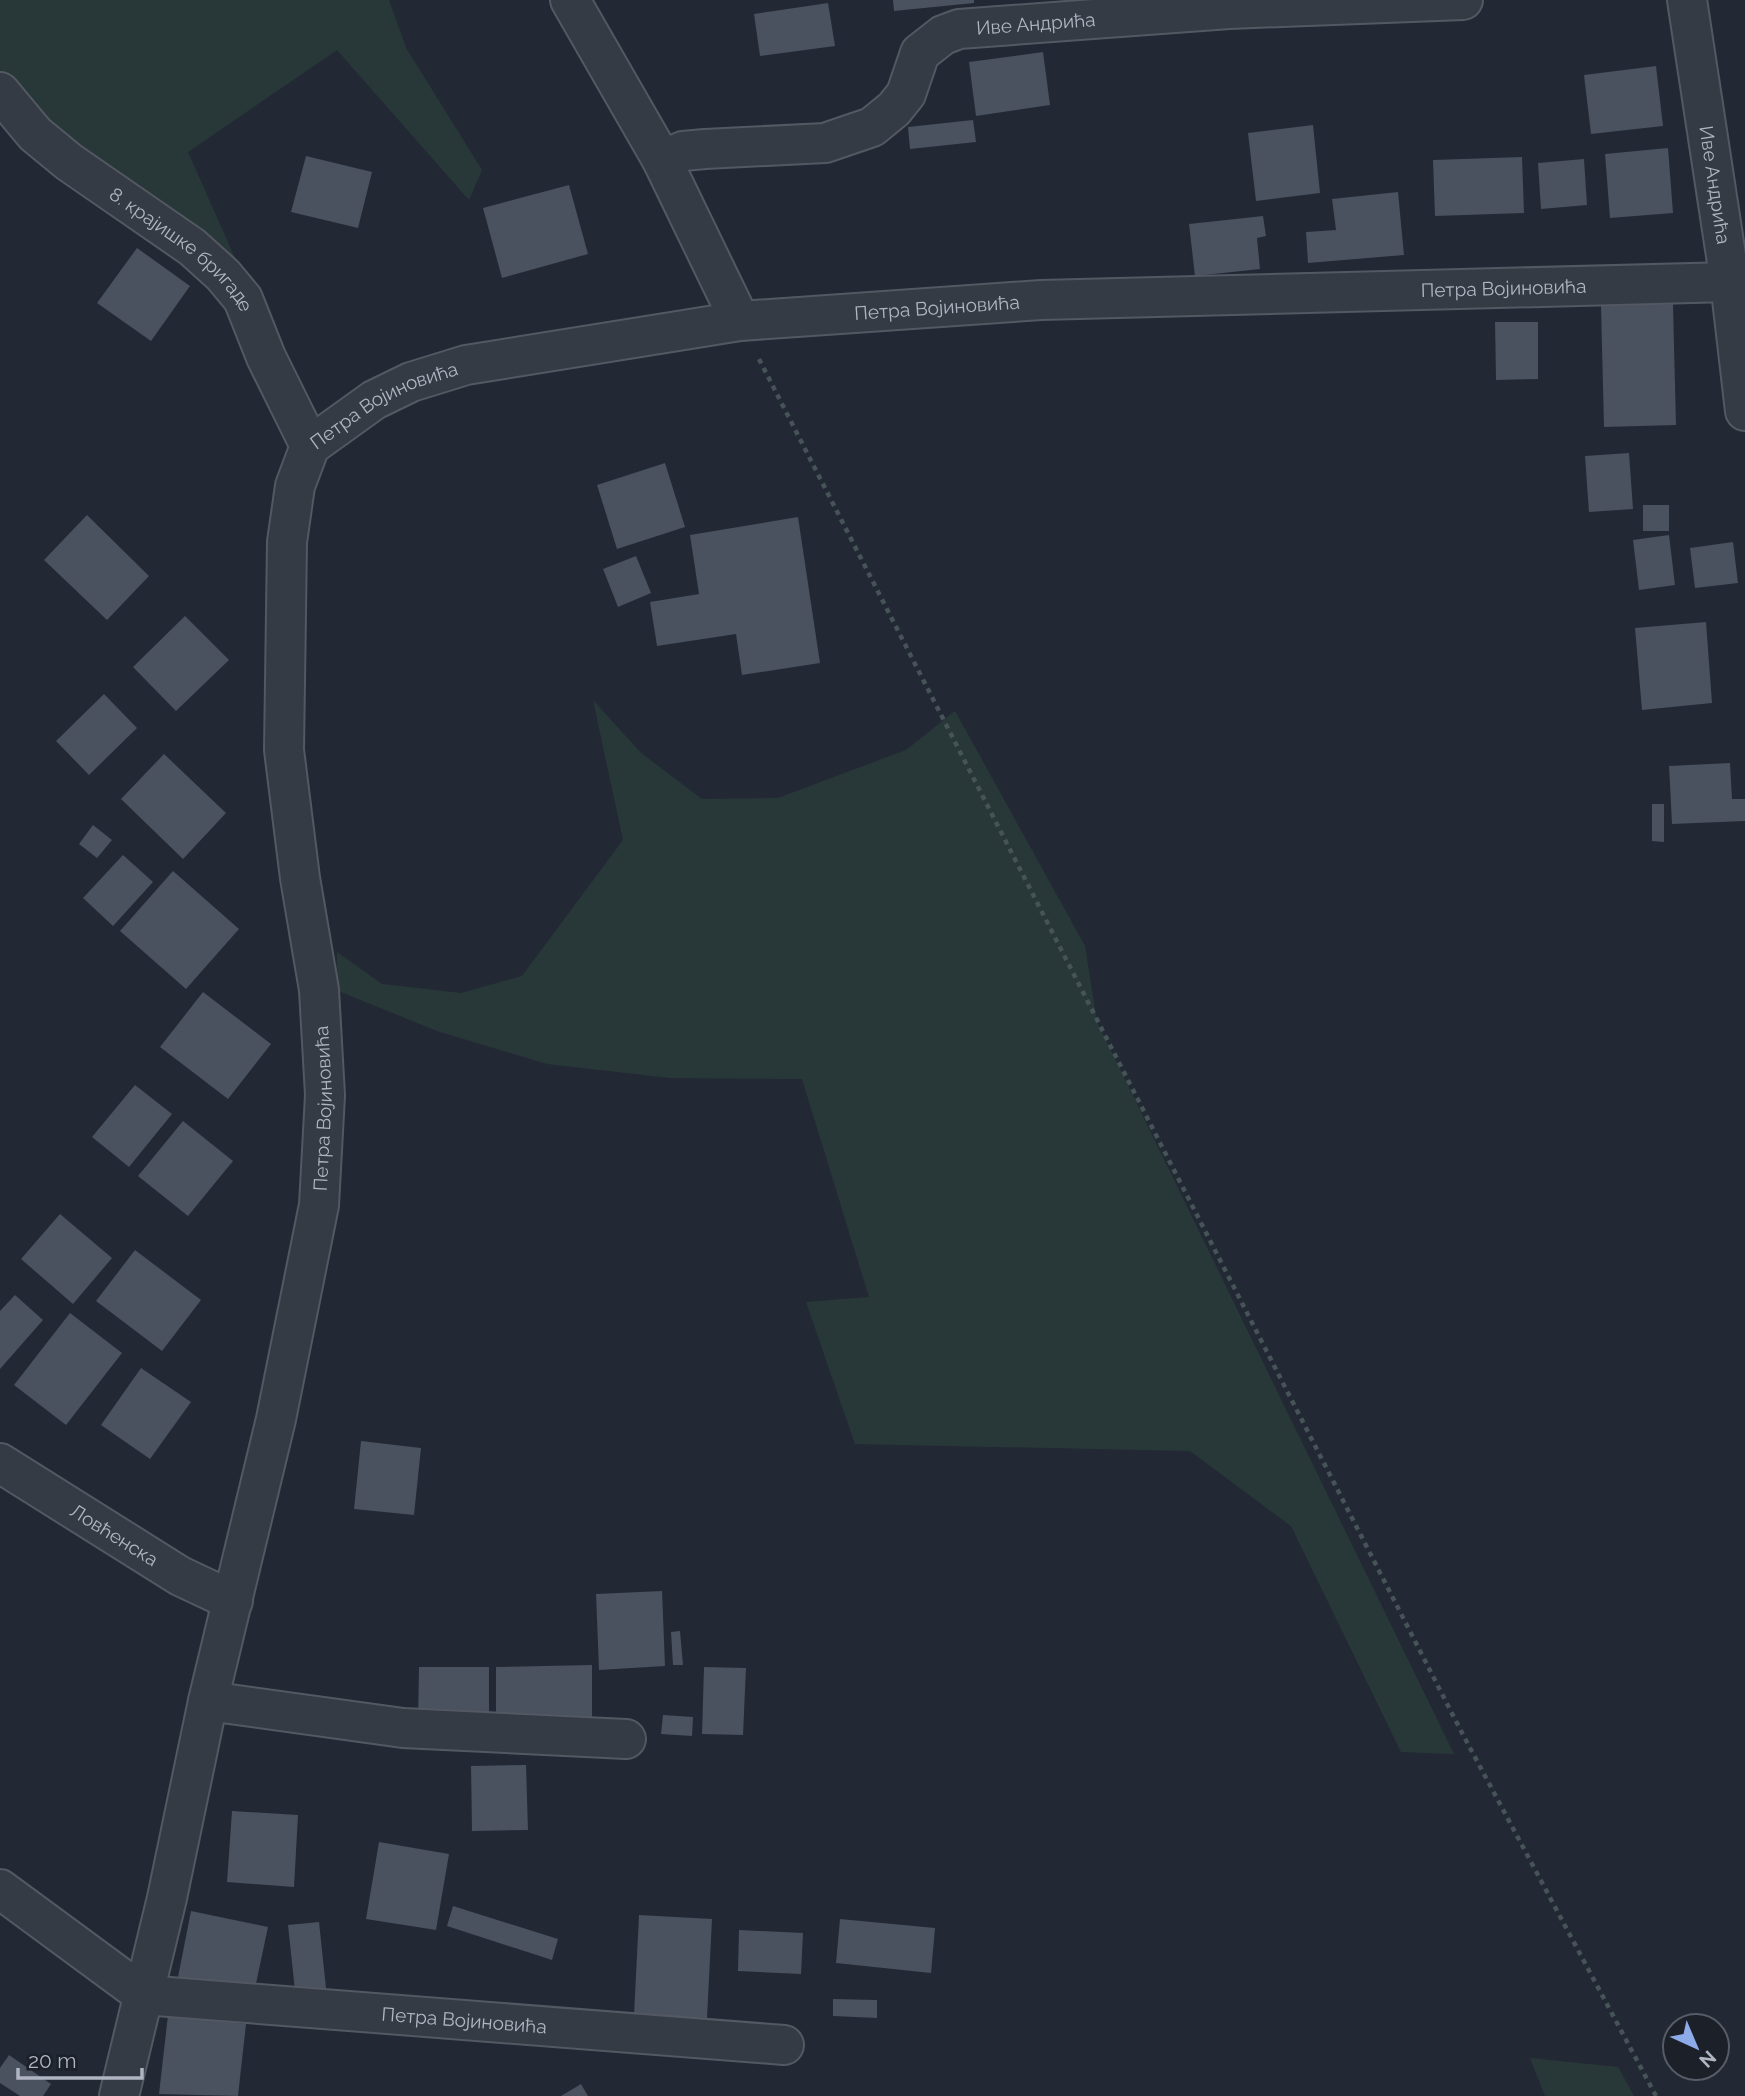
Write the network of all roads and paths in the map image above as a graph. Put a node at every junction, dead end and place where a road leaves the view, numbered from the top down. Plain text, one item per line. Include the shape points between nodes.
1 (570, 0) edge
2 (1463, 0) edge
3 (1687, 0) edge
4 (0, 92) edge
5 (662, 160) junction
6 (1730, 282) junction
7 (740, 321) junction
8 (1745, 411) edge
9 (310, 446) junction
10 (0, 1463) edge
11 (233, 1601) junction
12 (208, 1701) junction
13 (626, 1739) dead end
14 (0, 1889) edge
15 (144, 1995) junction
16 (784, 2045) dead end
17 (119, 2096) edge
18 (1656, 2096) edge

1 - 5 street
2 - 5 street, Иве Андрића via 1229,9 959,29 920,53 906,94 873,127 825,143 683,151
3 - 6 street, Иве Андрића
4 - 9 street, 8. крајишке бригаде via 35,134 69,162 192,247 223,275 243,299
5 - 7 street
6 - 7 street, Петра Војиновића via 1041,300
6 - 8 street, Иве Андрића
7 - 9 street, Петра Војиновића via 466,365 411,382 374,400
7 - 18 path via 1461,1731
9 - 11 street, Петра Војиновића via 295,486 287,542 284,750 319,990 325,1095 319,1205
10 - 11 street, Ловћенска via 180,1576
11 - 12 street, Петра Војиновића
12 - 13 street via 403,1728
12 - 15 street, Петра Војиновића
14 - 15 street
15 - 16 street, Петра Војиновића
15 - 17 street, Петра Војиновића

